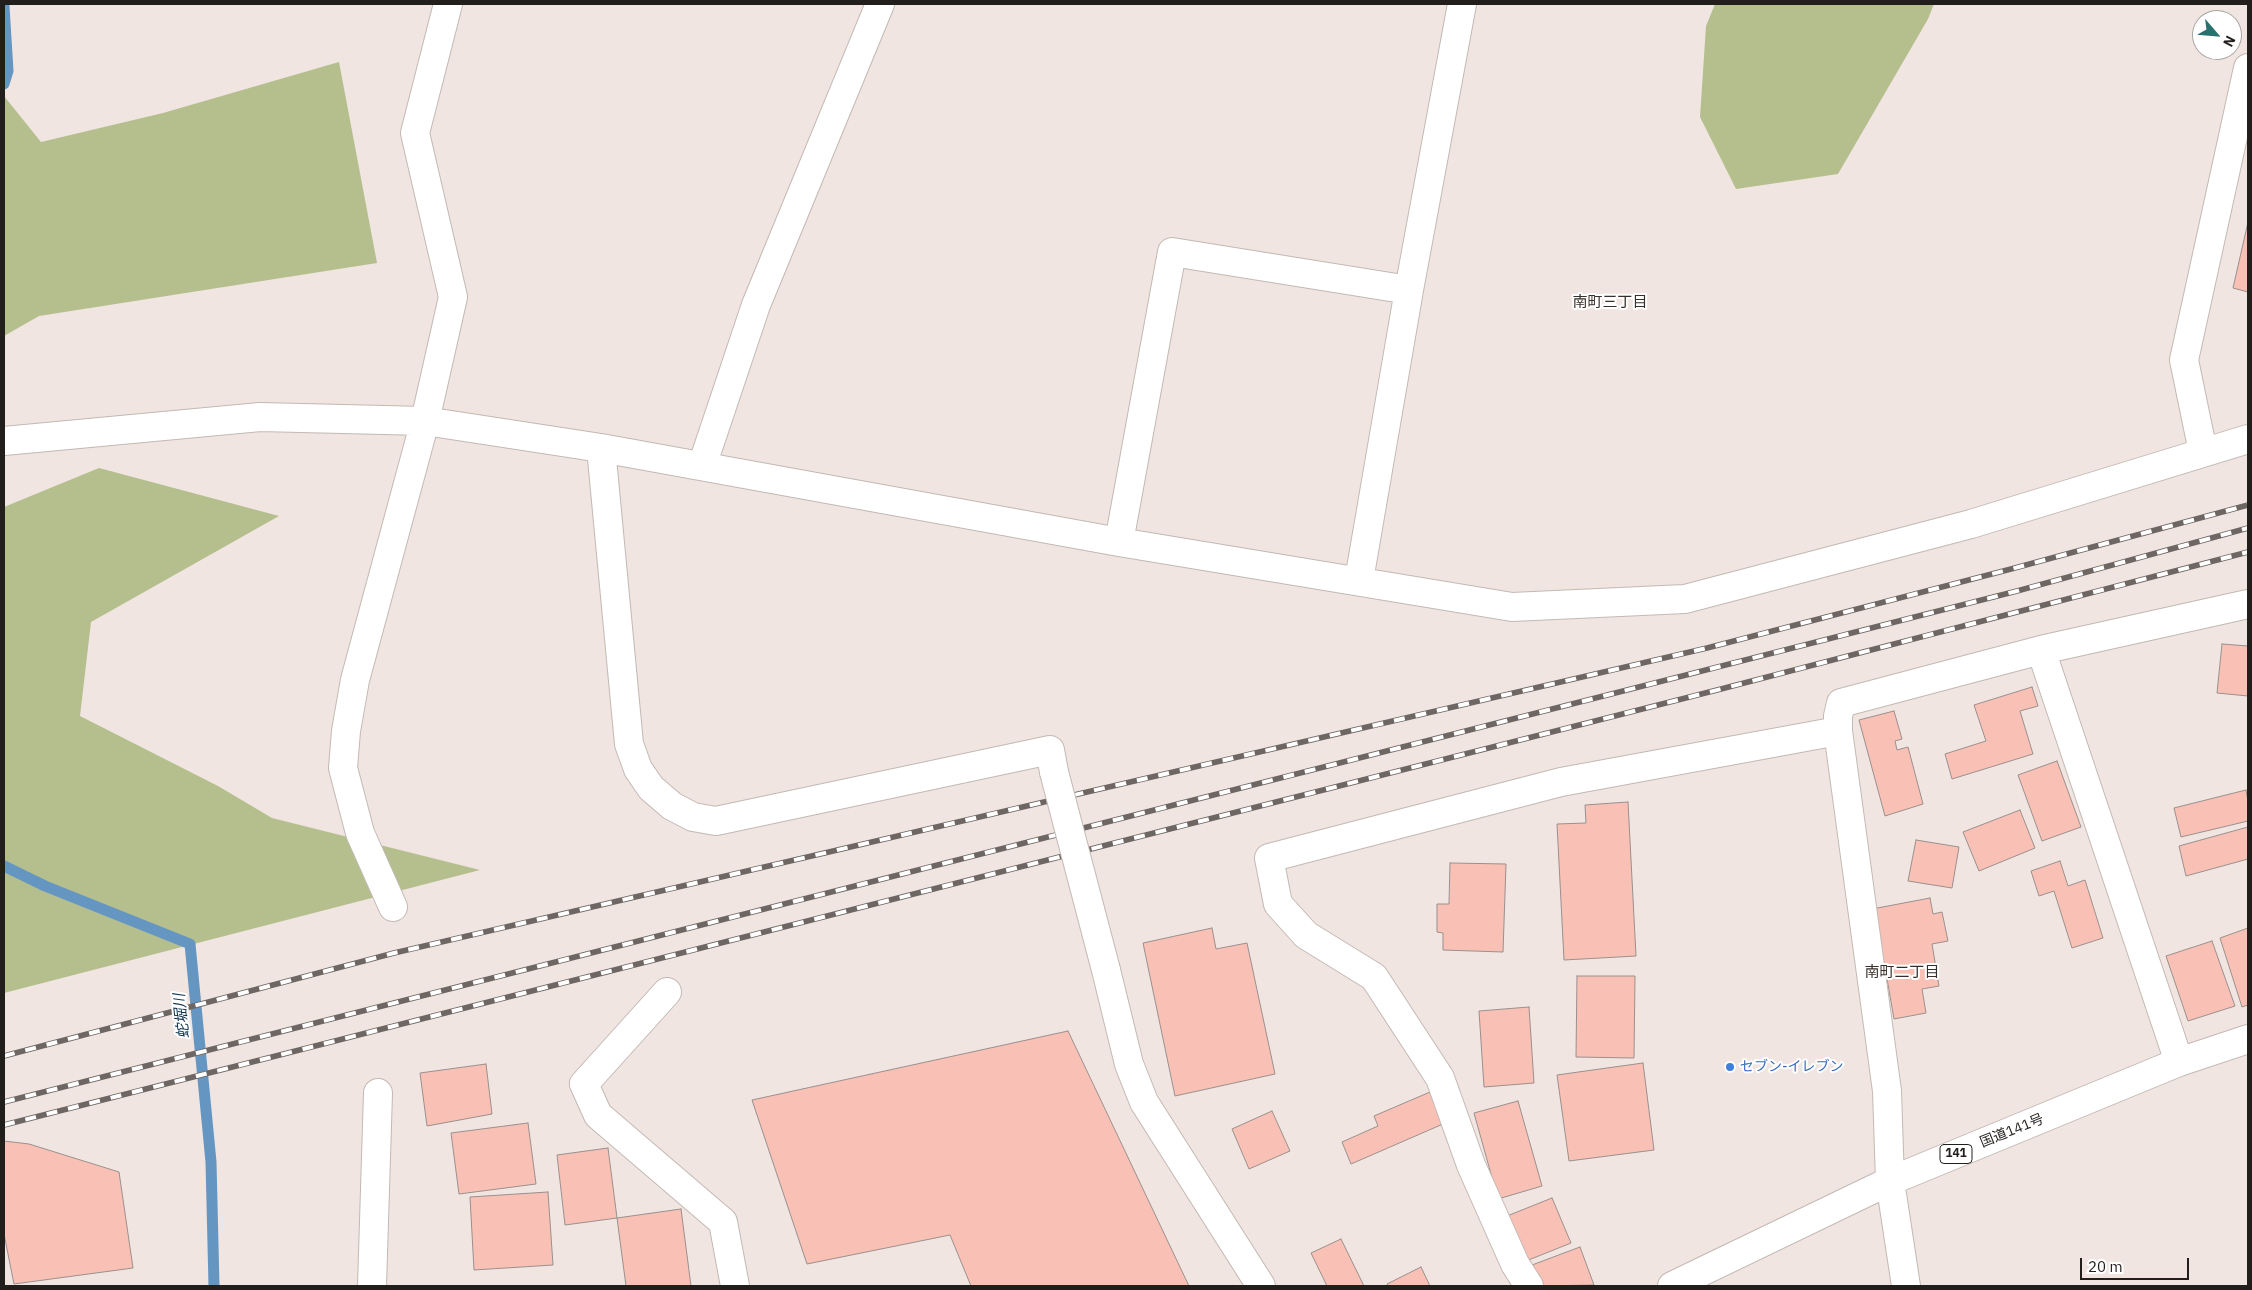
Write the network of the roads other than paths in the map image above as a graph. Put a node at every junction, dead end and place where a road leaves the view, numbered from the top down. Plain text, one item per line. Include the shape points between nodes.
1 (448, 4) edge
2 (880, 4) edge
3 (1462, 4) edge
4 (2248, 68) edge
5 (1409, 290) junction
6 (425, 421) junction
7 (2248, 439) edge
8 (4, 441) edge
9 (601, 448) junction
10 (2204, 452) junction
11 (702, 466) junction
12 (1119, 542) junction
13 (1359, 580) junction
14 (2248, 604) edge
15 (2041, 650) junction
16 (1838, 731) junction
17 (393, 907) dead end
18 (667, 992) dead end
19 (2248, 1039) edge
20 (2179, 1062) junction
21 (378, 1092) dead end
22 (1890, 1181) junction
23 (372, 1286) edge
24 (735, 1286) edge
25 (1261, 1286) edge
26 (1529, 1286) edge
27 (1672, 1286) edge
28 (1906, 1286) edge

1 - 6 main road via 415,134 453,298
2 - 11 main road via 756,305
3 - 5 main road
4 - 10 main road via 2184,360
5 - 12 main road via 1172,252
5 - 13 main road
6 - 8 main road via 260,416
6 - 9 main road
6 - 17 main road via 355,680 343,768 360,833
7 - 10 main road
9 - 11 main road
9 - 25 main road, bridge via 629,744 638,769 651,788 672,806 693,816 716,821 1050,750 1130,1064 1144,1102
10 - 13 main road via 1971,524 1685,599 1512,607
11 - 12 main road
12 - 13 main road
14 - 15 main road
15 - 16 main road via 1841,703
15 - 20 main road
16 - 22 main road via 1887,1091
16 - 26 main road via 1561,782 1269,858 1278,904 1306,935 1374,977 1440,1078 1471,1165
18 - 24 main road via 584,1084 598,1115 723,1222
19 - 20 main road, 国道141号 / 141
20 - 22 main road, 国道141号 / 141
21 - 23 main road
22 - 27 main road, 国道141号 / 141
22 - 28 main road

